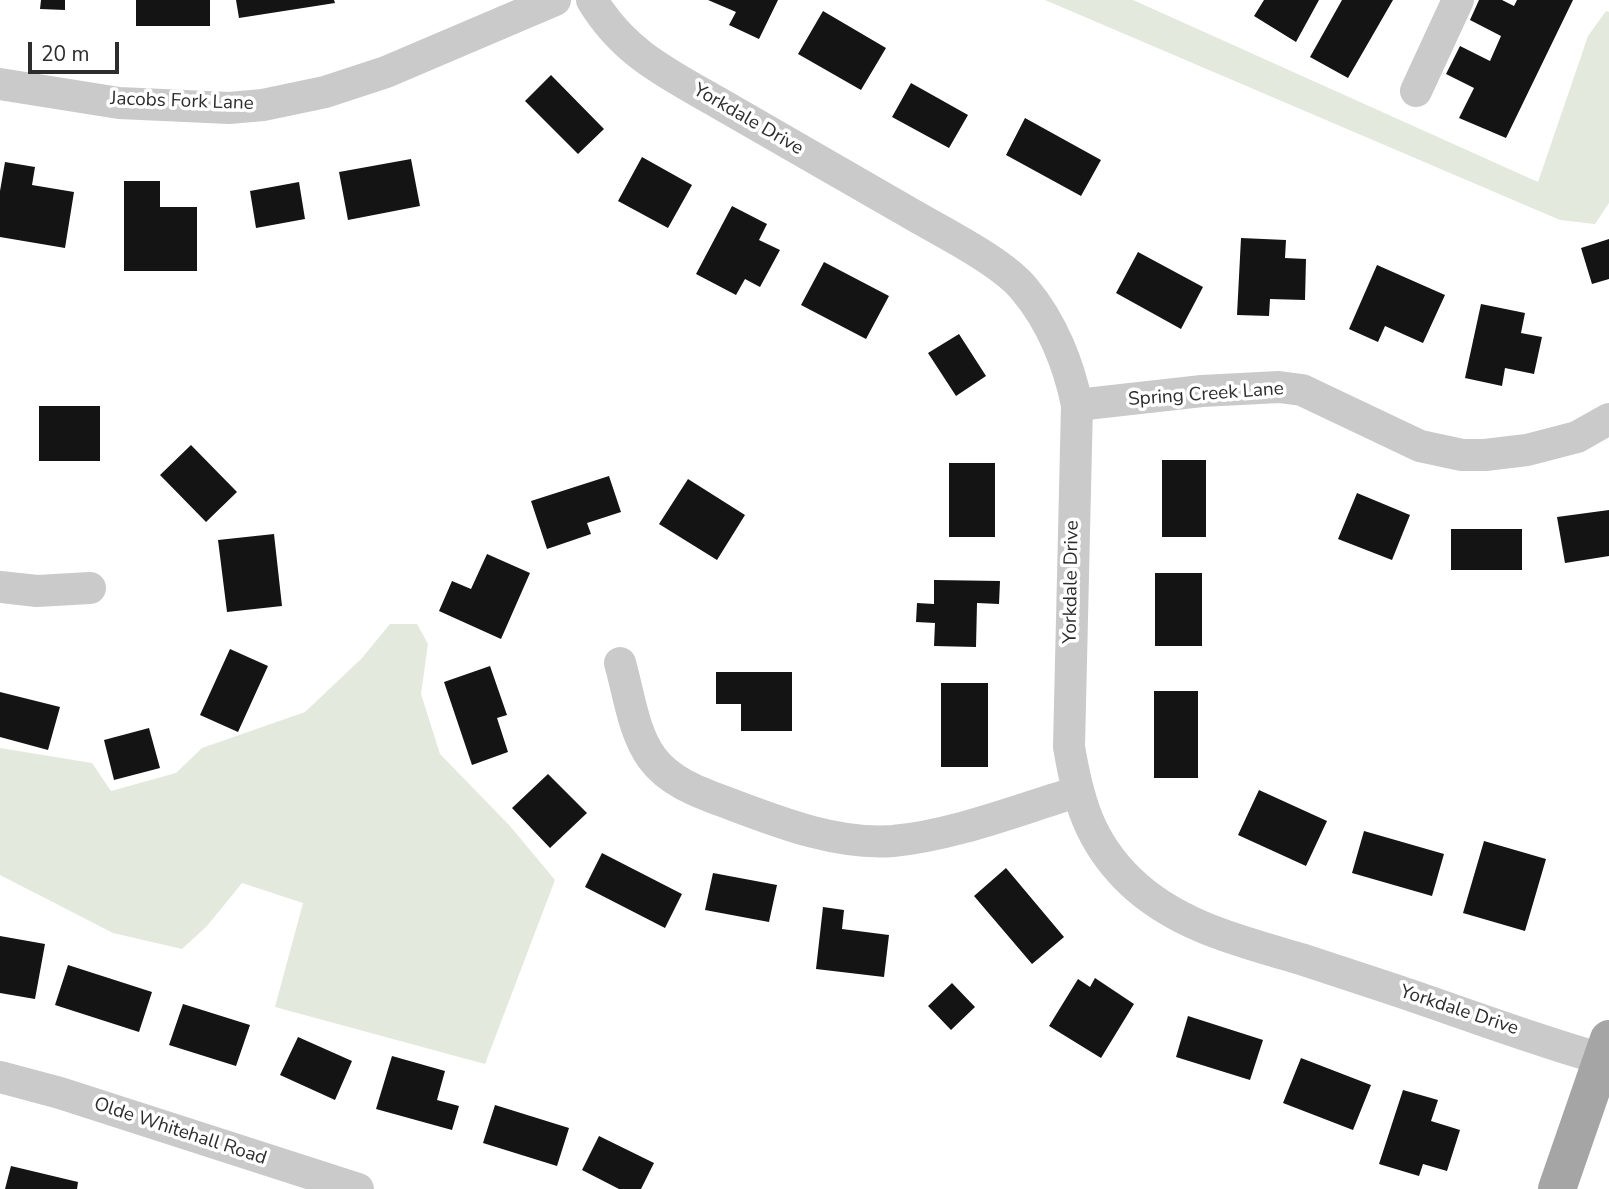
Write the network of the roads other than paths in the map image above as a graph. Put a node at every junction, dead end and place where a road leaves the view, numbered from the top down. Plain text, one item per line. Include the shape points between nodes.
1 (555, 0) edge
2 (592, 0) edge
3 (1458, 0) edge
4 (0, 84) edge
5 (1416, 91) dead end
6 (1077, 405) junction
7 (1609, 419) edge
8 (0, 587) edge
9 (90, 588) dead end
10 (620, 663) dead end
11 (1077, 792) junction
12 (1606, 1053) edge
13 (0, 1077) edge
14 (358, 1189) edge
15 (1557, 1189) edge

1 - 4 street, Jacobs Fork Lane via 386,72 325,92 263,105 119,103
2 - 6 street, Yorkdale Drive via 622,40 669,74 1012,277 1045,319 1071,376
3 - 5 street
6 - 7 street, Spring Creek Lane via 1279,387 1302,390 1420,446 1462,455 1527,450 1577,437
6 - 11 street, Yorkdale Drive via 1069,704 1069,747
8 - 9 street via 37,591
10 - 11 street via 640,735 664,772 695,791 825,835 891,841 937,834
11 - 12 street, Yorkdale Drive via 1104,851 1129,880 1182,918 1225,937
12 - 15 main road
13 - 14 street, Olde Whitehall Road

